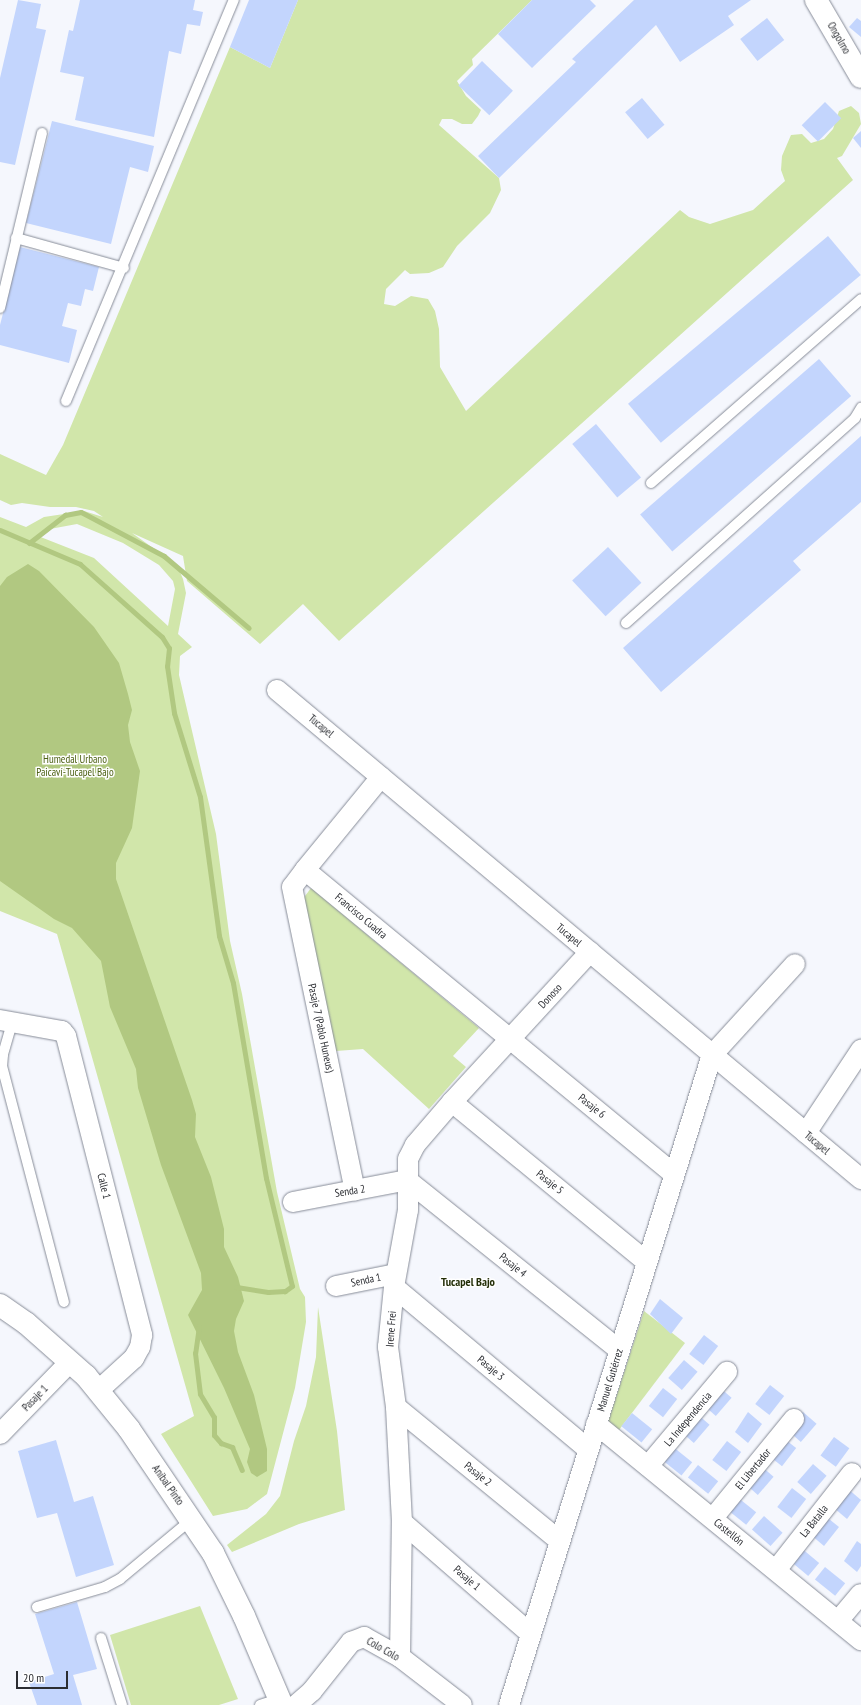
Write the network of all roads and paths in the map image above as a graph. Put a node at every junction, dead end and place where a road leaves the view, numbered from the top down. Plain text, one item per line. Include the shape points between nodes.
1 (234, 0) edge
2 (816, 0) edge
3 (861, 77) edge
4 (42, 133) dead end
5 (16, 238) junction
6 (124, 268) junction
7 (861, 299) edge
8 (0, 308) edge
9 (66, 401) dead end
10 (861, 408) edge
11 (651, 483) dead end
12 (626, 623) dead end
13 (277, 690) dead end
14 (381, 777) junction
15 (305, 870) junction
16 (590, 952) junction
17 (795, 964) dead end
18 (6, 1021) edge
19 (510, 1039) junction
20 (861, 1050) edge
21 (712, 1055) junction
22 (452, 1102) junction
23 (806, 1133) junction
24 (674, 1174) junction
25 (861, 1179) edge
26 (407, 1180) junction
27 (355, 1190) junction
28 (293, 1202) dead end
29 (647, 1262) junction
30 (395, 1280) junction
31 (336, 1286) dead end
32 (64, 1302) dead end
33 (0, 1305) edge
34 (619, 1350) junction
35 (70, 1362) junction
36 (727, 1372) dead end
37 (100, 1390) junction
38 (396, 1407) junction
39 (794, 1419) dead end
40 (596, 1424) junction
41 (0, 1434) edge
42 (588, 1449) junction
43 (648, 1466) junction
44 (852, 1473) dead end
45 (713, 1518) junction
46 (192, 1519) junction
47 (402, 1522) junction
48 (560, 1541) junction
49 (776, 1570) junction
50 (861, 1594) edge
51 (37, 1607) dead end
52 (838, 1621) junction
53 (531, 1634) junction
54 (101, 1638) dead end
55 (861, 1640) edge
56 (400, 1657) junction
57 (279, 1703) edge
58 (122, 1705) edge
59 (462, 1705) edge
60 (509, 1705) edge

1 - 6 lane
2 - 3 street, Ongolmo
4 - 5 lane
5 - 6 lane
5 - 8 lane
6 - 9 lane
7 - 11 lane
10 - 12 lane via 855,418
13 - 14 street, Tucapel
14 - 15 street
14 - 16 street, Tucapel
15 - 19 street, Francisco Cuadra
15 - 27 street, Pasaje 7 (Pablo Huneus) via 292,887
16 - 19 street, Donoso
16 - 21 street, Tucapel
17 - 21 street
18 - 32 lane via 2,1066
18 - 37 street, Calle 1 via 62,1031 66,1036 142,1335 140,1347 134,1358
19 - 22 street, Irene Frei
19 - 24 street, Pasaje 6
20 - 23 street
21 - 23 street, Tucapel
21 - 24 street, Manuel Gutiérrez
22 - 26 street, Irene Frei via 410,1153
22 - 29 street, Pasaje 5
23 - 25 street, Tucapel
24 - 29 street, Manuel Gutiérrez
26 - 27 street, Senda 2
26 - 30 street, Irene Frei via 408,1210
26 - 34 street, Pasaje 4
27 - 28 street, Senda 2
29 - 34 street, Manuel Gutiérrez
30 - 31 street, Senda 1
30 - 38 street, Irene Frei via 388,1347
30 - 42 street, Pasaje 3
33 - 35 street, Aníbal Pinto via 26,1323
34 - 40 street, Manuel Gutiérrez
35 - 37 street, Aníbal Pinto
35 - 41 street, Pasaje 1
36 - 43 street, La Independencia
37 - 46 street, Aníbal Pinto
38 - 47 street, Irene Frei
38 - 48 street, Pasaje 2
39 - 45 street, El Libertador
40 - 42 street, Manuel Gutiérrez
40 - 43 street, Castellón
42 - 48 street, Manuel Gutiérrez
43 - 45 street, Castellón
44 - 49 street, La Batalla
45 - 49 street, Castellón
46 - 51 lane via 120,1579 104,1587
46 - 57 street, Aníbal Pinto via 229,1584
47 - 53 street, Pasaje 1
47 - 56 street, Irene Frei
48 - 53 street, Manuel Gutiérrez
49 - 52 street, Castellón
50 - 52 street
52 - 55 street, Castellón
53 - 60 street, Manuel Gutiérrez
54 - 58 lane
56 - 57 street, Colo Colo via 369,1638 355,1639 312,1692
56 - 59 street, Colo Colo

